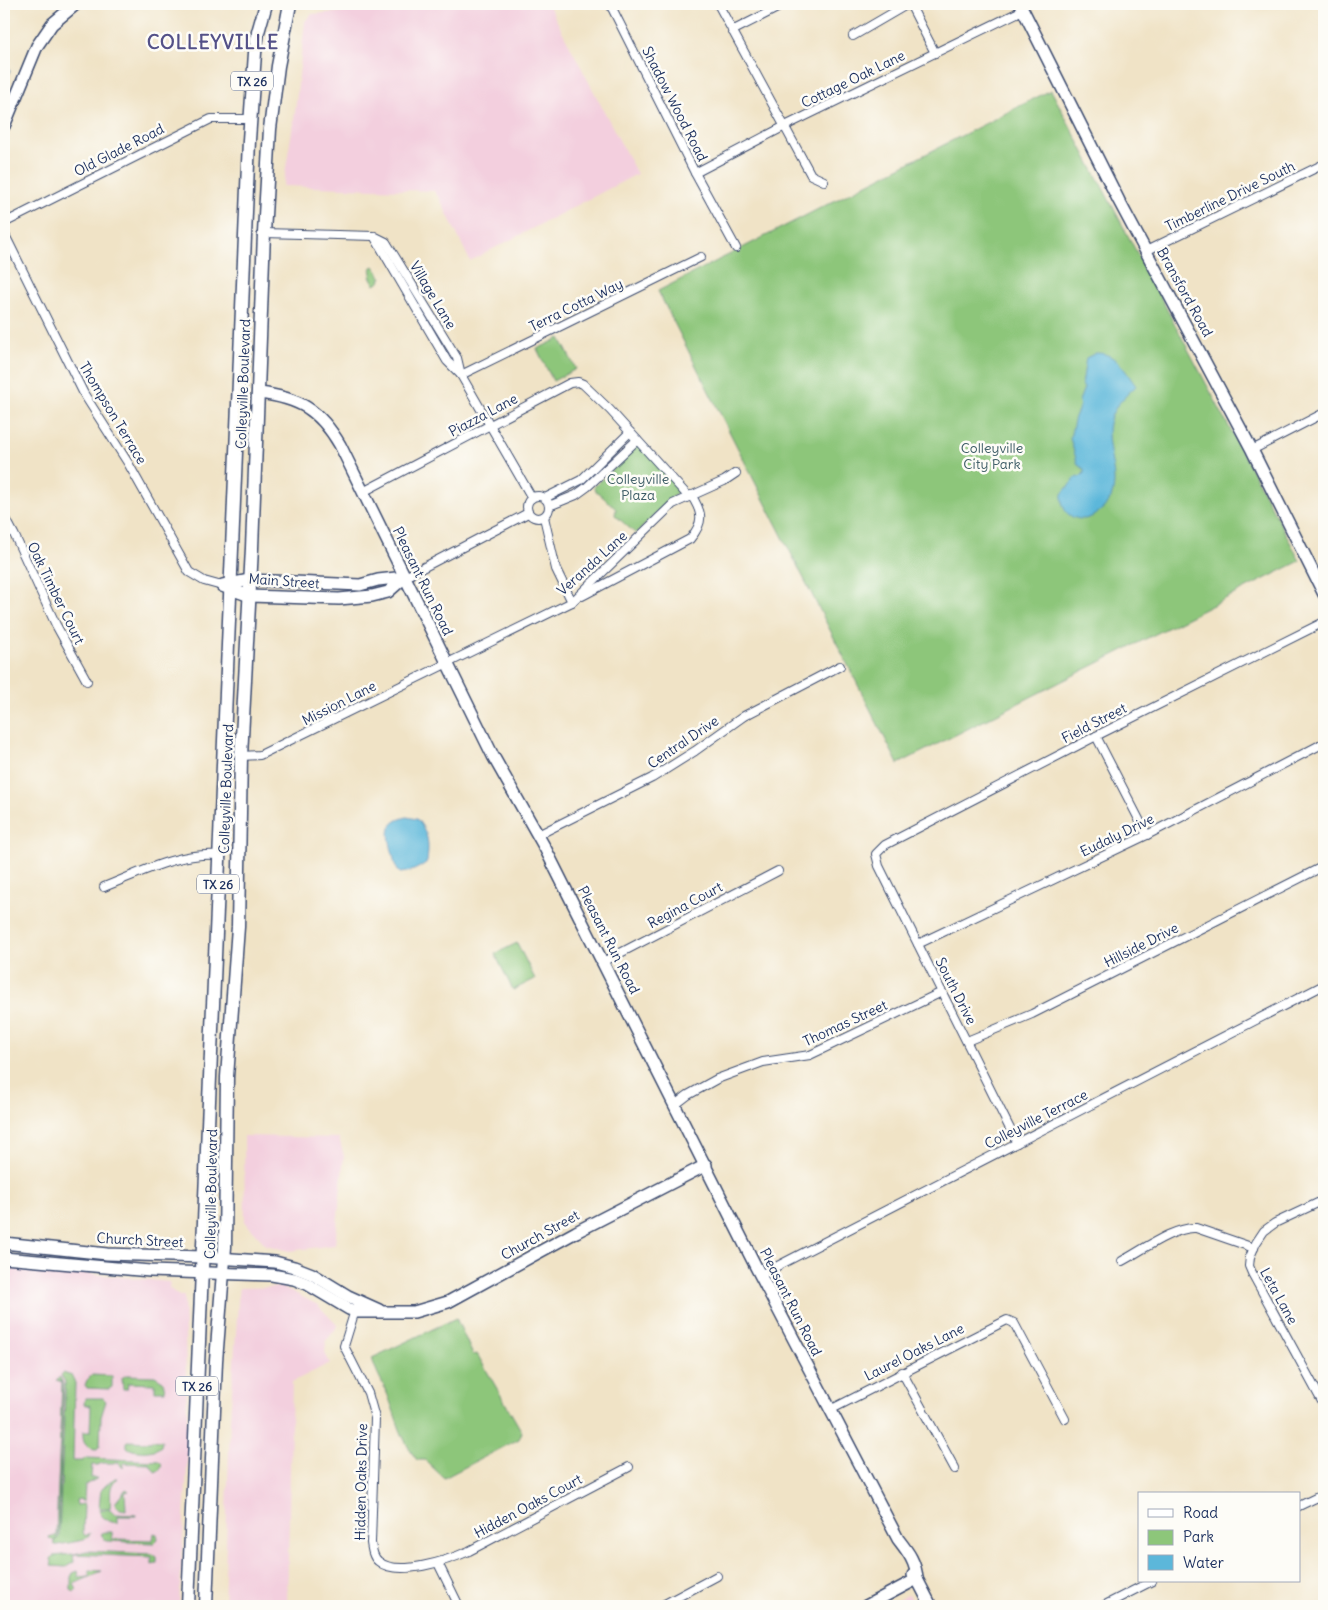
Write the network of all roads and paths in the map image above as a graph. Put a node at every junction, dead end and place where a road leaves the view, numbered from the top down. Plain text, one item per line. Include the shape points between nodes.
1 (76, 4) edge
2 (266, 4) edge
3 (290, 4) edge
4 (610, 4) edge
5 (718, 4) edge
6 (786, 4) edge
7 (909, 4) edge
8 (1022, 7) edge
9 (732, 31) junction
10 (853, 36) dead end
11 (935, 53) junction
12 (250, 119) junction
13 (4, 126) edge
14 (785, 126) junction
15 (1324, 164) edge
16 (695, 173) junction
17 (824, 181) dead end
18 (4, 223) edge
19 (4, 233) edge
20 (264, 234) junction
21 (736, 248) dead end
22 (1146, 251) junction
23 (701, 257) dead end
24 (461, 375) junction
25 (258, 393) junction
26 (1324, 413) edge
27 (489, 426) junction
28 (630, 432) junction
29 (637, 440) junction
30 (1252, 450) junction
31 (736, 473) dead end
32 (363, 492) junction
33 (690, 496) junction
34 (532, 498) junction
35 (545, 498) junction
36 (550, 506) junction
37 (528, 513) junction
38 (4, 515) edge
39 (544, 517) junction
40 (405, 577) junction
41 (250, 580) junction
42 (228, 586) junction
43 (1324, 594) edge
44 (250, 596) junction
45 (572, 602) junction
46 (1324, 622) edge
47 (446, 662) junction
48 (840, 666) dead end
49 (87, 681) dead end
50 (1096, 736) junction
51 (1324, 743) edge
52 (223, 754) junction
53 (241, 756) junction
54 (538, 835) junction
55 (1147, 835) junction
56 (878, 851) joint
57 (219, 855) junction
58 (239, 860) junction
59 (1324, 866) edge
60 (778, 871) dead end
61 (104, 887) dead end
62 (918, 944) junction
63 (603, 962) junction
64 (1324, 985) edge
65 (942, 992) junction
66 (967, 1041) junction
67 (675, 1105) junction
68 (1016, 1143) junction
69 (706, 1165) junction
70 (1324, 1200) edge
71 (4, 1243) edge
72 (1254, 1248) junction
73 (56, 1249) junction
74 (203, 1257) junction
75 (4, 1258) edge
76 (225, 1259) junction
77 (1122, 1262) dead end
78 (56, 1263) junction
79 (202, 1273) junction
80 (224, 1274) junction
81 (296, 1274) junction
82 (760, 1275) junction
83 (357, 1306) junction
84 (902, 1372) junction
85 (1324, 1406) edge
86 (830, 1410) junction
87 (1065, 1419) dead end
88 (629, 1467) dead end
89 (955, 1469) dead end
90 (1324, 1494) edge
91 (1300, 1506) edge
92 (438, 1563) junction
93 (717, 1576) dead end
94 (917, 1579) junction
95 (1150, 1582) edge
96 (188, 1606) edge
97 (206, 1606) edge
98 (459, 1606) edge
99 (661, 1606) edge
100 (866, 1606) edge
101 (932, 1606) edge
102 (1103, 1606) edge

1 - 13 street via 52,24 36,46
2 - 12 main road, Colleyville Boulevard / TX 26 via 255,53
3 - 20 main road, Colleyville Boulevard / TX 26 via 270,129
4 - 16 street, Shadow Wood Road
5 - 9 street
6 - 9 street
7 - 10 street
7 - 11 street
8 - 11 street, Cottage Oak Lane
8 - 22 street, Bransford Road
9 - 14 street
11 - 14 street, Cottage Oak Lane
12 - 18 street, Old Glade Road via 211,119
12 - 42 main road, Colleyville Boulevard / TX 26
14 - 16 street, Cottage Oak Lane
14 - 17 street via 811,175
15 - 22 street, Timberline Drive South
16 - 21 street, Shadow Wood Road
19 - 42 street, Thompson Terrace via 84,394 128,463 189,572 204,581
20 - 24 street, Village Lane via 374,236 386,242 457,358
20 - 25 main road, Colleyville Boulevard / TX 26
22 - 30 street, Bransford Road
23 - 24 street, Terra Cotta Way
24 - 27 street, Village Lane
25 - 32 street, Pleasant Run Road via 282,396 318,416 330,428
25 - 41 main road, Colleyville Boulevard / TX 26
26 - 30 street
27 - 28 street, Piazza Lane via 570,383 578,382
27 - 32 street, Piazza Lane
27 - 34 street, Village Lane
28 - 29 street
28 - 35 street via 581,480
29 - 33 street
29 - 36 street via 587,487
30 - 43 street, Bransford Road
31 - 33 street, Veranda Lane
32 - 40 street, Pleasant Run Road
33 - 45 street, Veranda Lane via 672,504
33 - 45 street via 697,504 701,524 690,539
34 - 35 street
34 - 37 street via 527,505
35 - 36 street
36 - 39 street
37 - 39 street via 534,518
37 - 40 street, Main Street
38 - 49 street, Oak Timber Court via 56,625
39 - 45 street via 556,569
40 - 41 street, Main Street via 360,585
40 - 44 street, Main Street via 388,592 372,596 339,599
40 - 47 street, Pleasant Run Road
41 - 42 street, Main Street
41 - 44 main road, Colleyville Boulevard / TX 26
42 - 44 street, Main Street
42 - 52 main road, Colleyville Boulevard / TX 26
44 - 53 main road, Colleyville Boulevard / TX 26
45 - 47 street, Veranda Lane
46 - 50 street, Field Street
47 - 53 street, Mission Lane via 260,755
47 - 54 street, Pleasant Run Road via 493,756
48 - 54 street, Central Drive via 744,716 652,778
50 - 55 street
50 - 56 street, Field Street
51 - 55 street, Eudaly Drive
52 - 53 main road
52 - 57 main road, Colleyville Boulevard / TX 26
53 - 58 main road, Colleyville Boulevard / TX 26
54 - 63 street, Pleasant Run Road
55 - 62 street, Eudaly Drive
56 - 62 street, South Drive via 879,866
57 - 58 main road
57 - 61 street via 176,858
57 - 74 main road, Colleyville Boulevard / TX 26
58 - 76 main road, Colleyville Boulevard / TX 26 via 238,927 227,1077
59 - 66 street, Hillside Drive via 1032,1014
60 - 63 street, Regina Court
62 - 65 street, South Drive
63 - 67 street, Pleasant Run Road
64 - 68 street, Colleyville Terrace
65 - 66 street, South Drive
65 - 67 street, Thomas Street via 810,1055 763,1062 717,1079
66 - 68 street, South Drive
67 - 69 street, Pleasant Run Road
68 - 82 street, Colleyville Terrace
69 - 82 street, Pleasant Run Road
69 - 83 street, Church Street via 448,1302 414,1312 382,1312
70 - 72 street, Leta Lane via 1275,1223 1264,1231
71 - 73 street, Church Street
72 - 77 street via 1189,1227
72 - 85 street, Leta Lane via 1249,1266 1252,1274
73 - 74 street, Church Street
73 - 78 street
74 - 76 street, Church Street
74 - 79 main road, Colleyville Boulevard / TX 26
75 - 78 street, Church Street
76 - 80 main road, Colleyville Boulevard / TX 26
76 - 81 street, Church Street via 275,1262
78 - 79 street, Church Street
79 - 80 street, Church Street
79 - 96 main road, Colleyville Boulevard / TX 26
80 - 81 street, Church Street
80 - 97 main road, Colleyville Boulevard / TX 26 via 216,1361
81 - 83 street, Church Street via 325,1281
82 - 86 street, Pleasant Run Road
83 - 92 street, Hidden Oaks Drive via 344,1346 368,1393 375,1418 372,1551 378,1561 392,1567
84 - 86 street, Laurel Oaks Lane
84 - 87 street, Laurel Oaks Lane via 999,1323 1011,1321
84 - 89 street
86 - 94 street, Pleasant Run Road
88 - 92 street, Hidden Oaks Court via 469,1551
90 - 91 street
92 - 98 street
93 - 99 street
94 - 100 street
94 - 101 street, Pleasant Run Road
95 - 102 street

